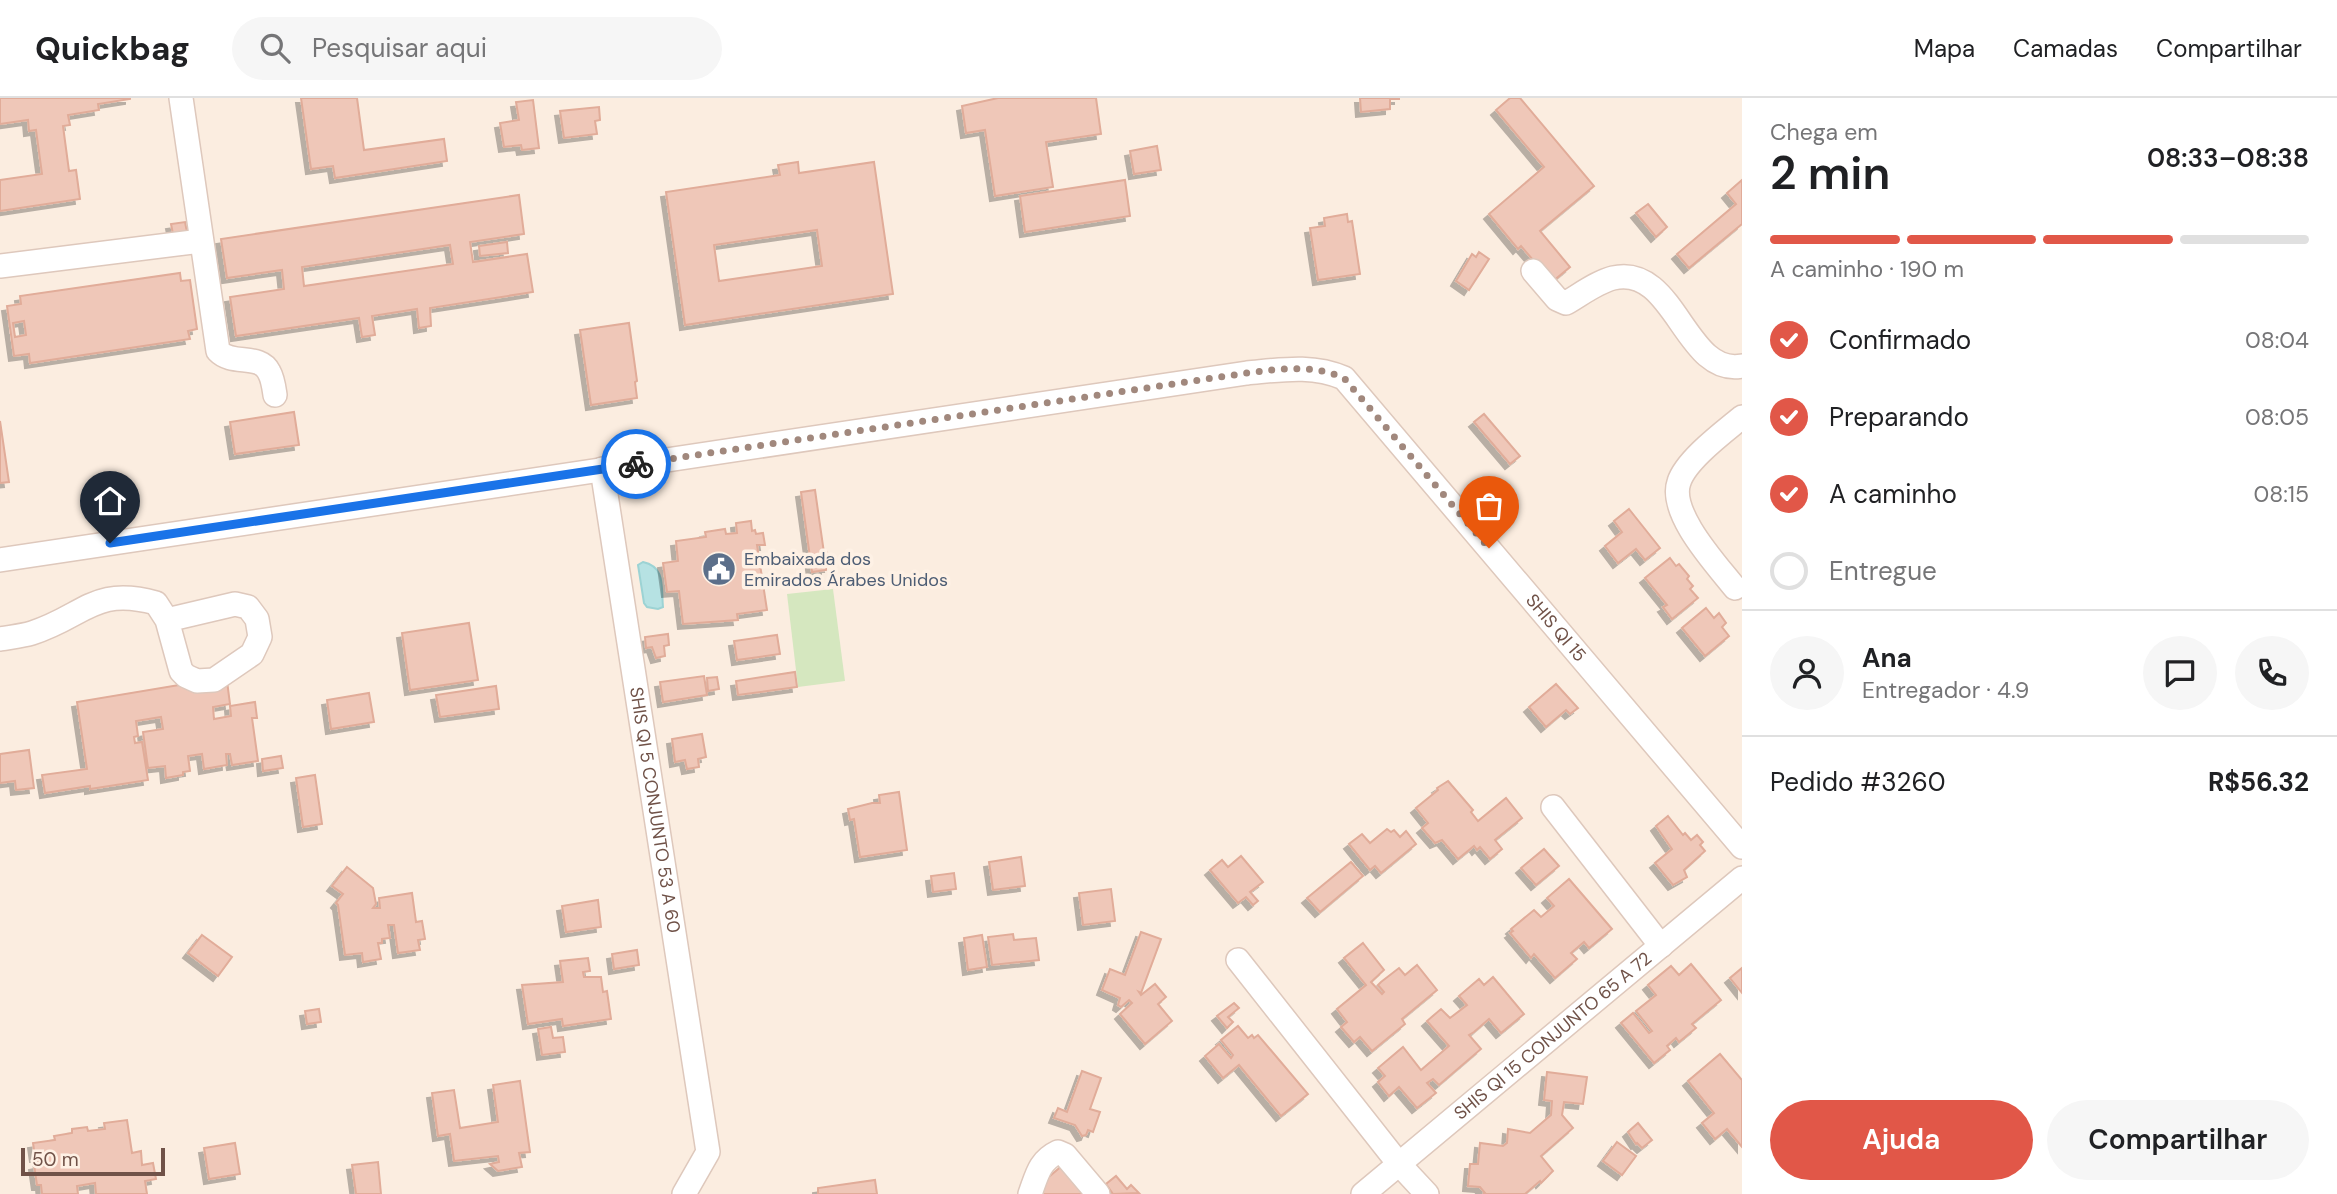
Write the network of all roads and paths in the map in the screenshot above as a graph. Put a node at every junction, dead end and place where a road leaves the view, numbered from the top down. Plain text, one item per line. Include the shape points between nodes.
1 (181, 98) edge
2 (201, 241) junction
3 (0, 266) edge
4 (1534, 271) dead end
5 (1742, 366) edge
6 (275, 395) dead end
7 (1742, 417) edge
8 (602, 469) junction
9 (0, 560) edge
10 (1735, 589) dead end
11 (167, 620) dead end
12 (0, 639) edge
13 (1553, 807) dead end
14 (1742, 847) edge
15 (1742, 878) edge
16 (1661, 946) junction
17 (1238, 960) dead end
18 (1399, 1164) junction
19 (684, 1194) edge
20 (1030, 1194) edge
21 (1098, 1194) edge
22 (1363, 1194) edge
23 (1427, 1194) edge

1 - 2 street
2 - 3 street
2 - 6 street via 218,351 224,357 261,363 269,371
4 - 5 street via 1557,299 1566,303 1614,278 1633,277 1651,285 1716,362 1729,368
7 - 10 street via 1688,466 1678,483 1678,501 1686,522
8 - 9 street
8 - 14 street, SHIS QI 15 via 1247,373 1325,370 1344,378
8 - 19 street, SHIS QI 5 CONJUNTO 53 A 60 via 708,1152
11 - 12 street via 156,603 133,597 104,598 33,633
13 - 16 street
15 - 16 street, SHIS QI 15 CONJUNTO 65 A 72
16 - 18 street, SHIS QI 15 CONJUNTO 65 A 72
17 - 18 street
18 - 22 street, SHIS QI 15 CONJUNTO 65 A 72
18 - 23 street
20 - 21 street via 1042,1164 1058,1152

